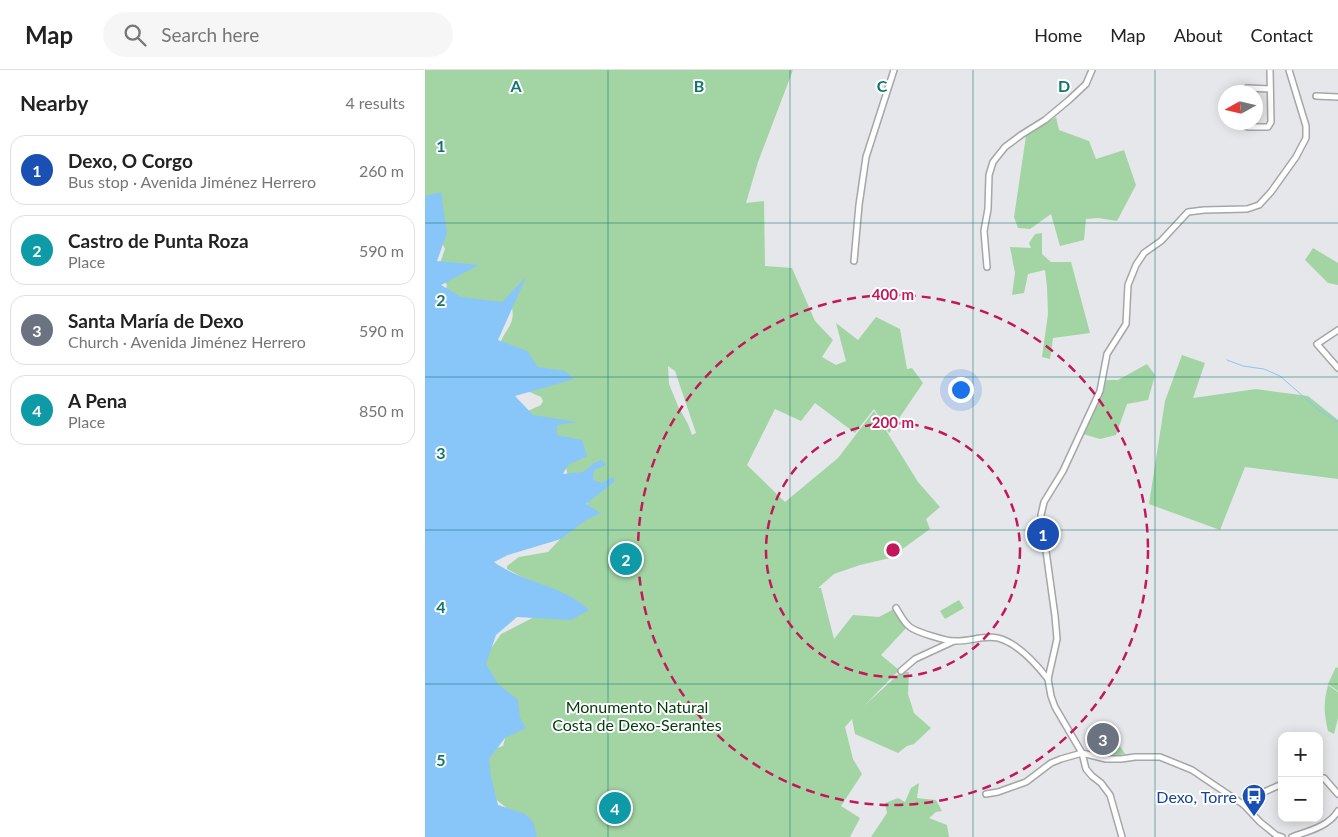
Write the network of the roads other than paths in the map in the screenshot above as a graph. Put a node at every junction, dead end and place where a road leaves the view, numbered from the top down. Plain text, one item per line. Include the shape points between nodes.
1 (894, 70) edge
2 (1092, 70) edge
3 (1270, 70) edge
4 (1289, 70) edge
5 (1263, 89) edge
6 (1270, 89) junction
7 (1316, 96) dead end
8 (1338, 97) edge
9 (1263, 127) edge
10 (854, 261) dead end
11 (987, 267) dead end
12 (1338, 330) edge
13 (1338, 368) edge
14 (896, 608) dead end
15 (954, 641) junction
16 (901, 671) dead end
17 (1048, 679) junction
18 (1082, 753) junction
19 (1323, 778) edge
20 (1278, 786) edge
21 (986, 794) dead end
22 (1338, 794) edge
23 (1244, 804) junction
24 (1338, 811) edge
25 (1336, 820) edge
26 (1122, 837) edge
27 (1282, 837) edge
28 (1292, 837) edge

1 - 10 street via 866,157
2 - 11 street via 1085,84 1069,100 1005,147 993,162 985,231
3 - 6 street
4 - 17 street via 1303,114 1306,138 1271,192 1259,205 1247,209 1188,212 1161,241 1144,253 1136,265 1128,286 1126,324 1107,354 1099,391 1063,471 1044,502 1041,515 1057,639
5 - 6 street
6 - 9 street via 1271,122 1268,127
7 - 8 street
12 - 13 street via 1317,344
14 - 15 street via 909,626
15 - 16 street via 915,658
15 - 17 street via 989,637 1005,640 1033,662
17 - 18 street via 1055,707
18 - 21 street via 1051,764 1026,782
18 - 23 street via 1106,759 1160,757 1192,770
18 - 26 street via 1086,769 1110,795
19 - 22 street
20 - 23 street
23 - 27 street via 1260,822
24 - 25 street
25 - 28 street

